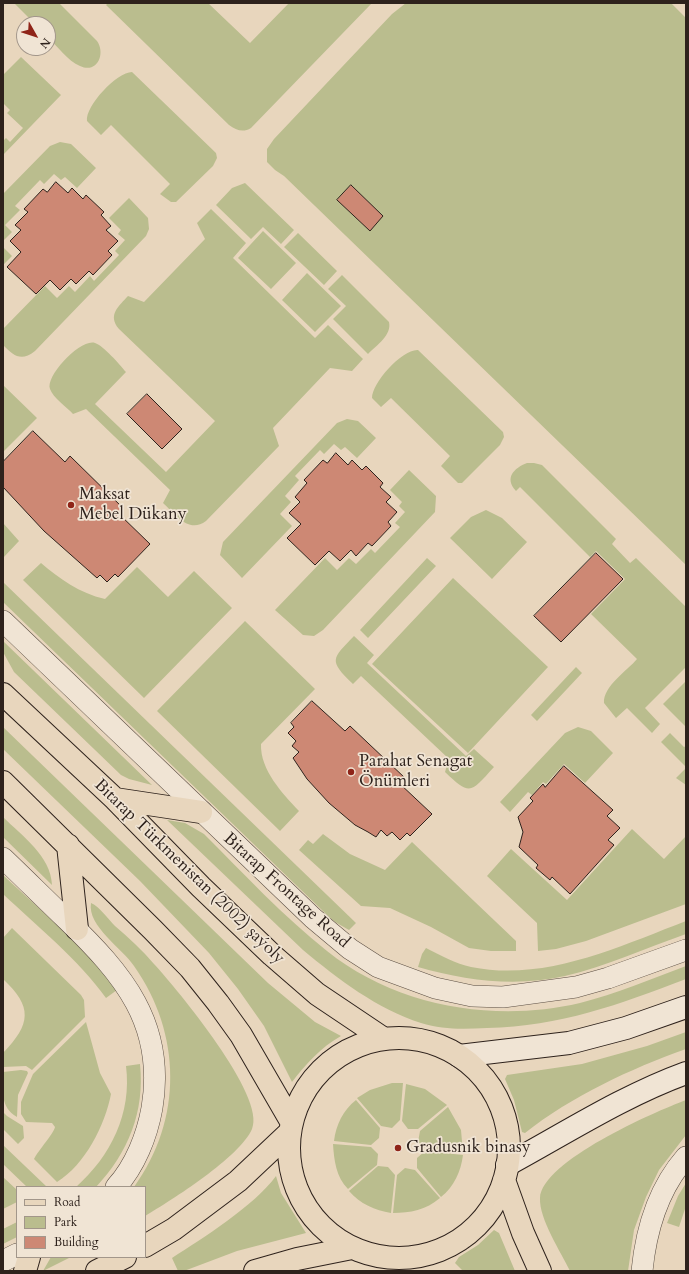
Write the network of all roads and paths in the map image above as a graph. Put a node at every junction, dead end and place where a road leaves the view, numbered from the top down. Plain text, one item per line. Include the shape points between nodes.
1 (3, 621) edge
2 (3, 694) edge
3 (3, 782) edge
4 (115, 799) junction
5 (201, 812) junction
6 (68, 845) junction
7 (3, 858) edge
8 (77, 929) junction
9 (686, 950) edge
10 (686, 1006) edge
11 (384, 1039) junction
12 (459, 1056) junction
13 (686, 1073) edge
14 (291, 1128) junction
15 (686, 1157) edge
16 (506, 1172) junction
17 (117, 1186) edge
18 (146, 1245) edge
19 (352, 1248) junction
20 (16, 1254) edge
21 (29, 1258) edge
22 (123, 1258) edge
23 (397, 1258) junction
24 (3, 1261) edge
25 (25, 1271) edge
26 (97, 1271) edge
27 (255, 1271) edge
28 (418, 1271) edge
29 (540, 1271) edge
30 (642, 1271) edge

1 - 5 street, Bitarap Frontage Road
2 - 4 main road, Bitarap Türkmenistan (2002) şaýoly
3 - 6 main road
4 - 5 main road
4 - 11 main road, Bitarap Türkmenistan (2002) şaýoly via 272,955 317,994
5 - 9 street, Bitarap Frontage Road via 313,918 350,949 378,966 435,988 472,996 503,997 539,993 608,978
6 - 8 main road
6 - 14 main road via 154,930 218,1002 241,1035
7 - 8 street
8 - 17 street via 115,969 139,1008 153,1050 154,1092 146,1130 138,1153
10 - 12 main road via 626,1028 576,1042
11 - 12 main road via 431,1043
11 - 14 main road via 354,1048 328,1065 307,1088 299,1102
12 - 16 main road via 483,1077 499,1103 508,1133
13 - 16 main road via 618,1103
14 - 18 main road via 238,1181 174,1229
14 - 19 main road via 290,1163 298,1193 326,1231
15 - 30 street via 655,1209 648,1230
16 - 23 main road via 498,1195 481,1221 457,1241 428,1254
16 - 29 main road via 523,1233
19 - 23 main road via 366,1254
19 - 27 main road
20 - 24 street
21 - 25 main road
22 - 26 main road
23 - 28 main road

